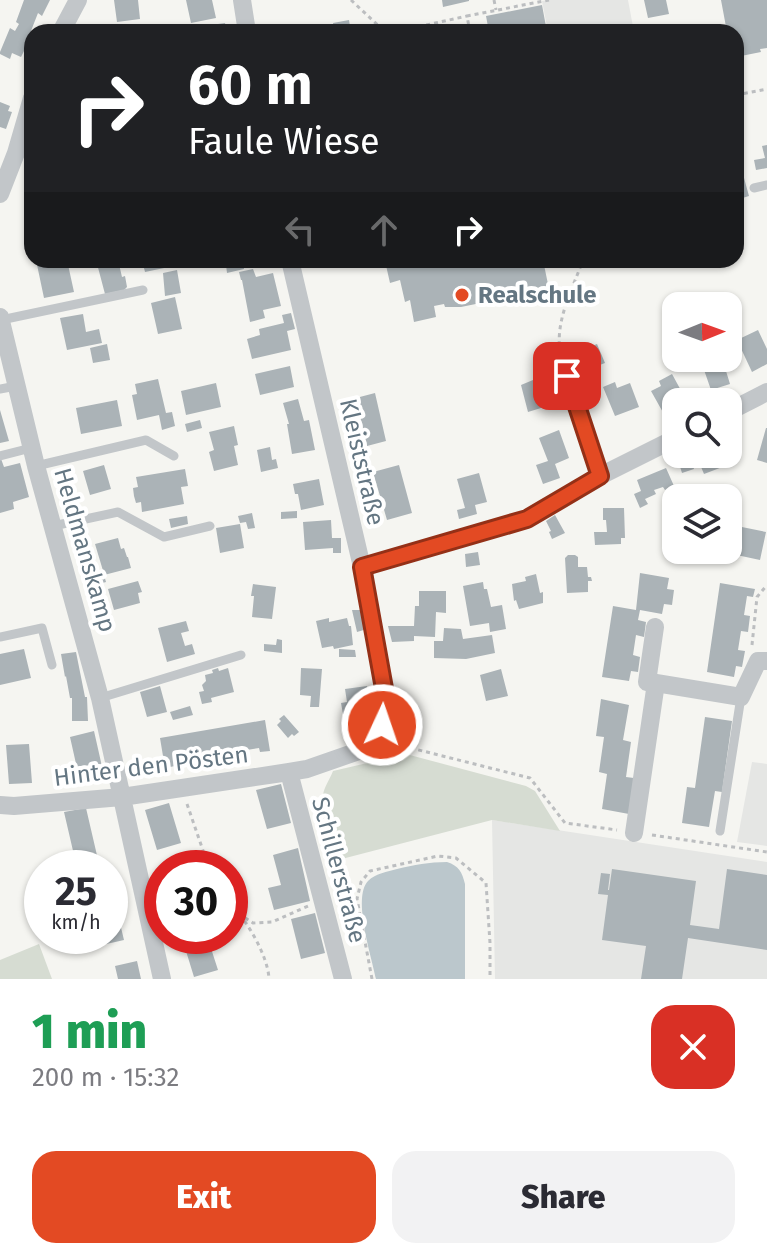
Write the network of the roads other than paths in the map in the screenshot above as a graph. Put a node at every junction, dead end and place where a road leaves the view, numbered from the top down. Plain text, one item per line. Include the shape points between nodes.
1 (78, 0) edge
2 (242, 0) edge
3 (65, 24) edge
4 (246, 24) edge
5 (24, 151) edge
6 (767, 185) edge
7 (754, 188) dead end
8 (0, 194) edge
9 (292, 268) edge
10 (143, 290) dead end
11 (0, 319) edge
12 (567, 376) road end
13 (8, 387) edge
14 (767, 392) edge
15 (742, 405) edge
16 (662, 445) edge
17 (0, 456) edge
18 (174, 456) dead end
19 (34, 457) junction
20 (600, 476) junction
21 (53, 526) junction
22 (210, 526) dead end
23 (362, 567) junction
24 (655, 627) dead end
25 (0, 637) edge
26 (241, 655) dead end
27 (762, 661) edge
28 (52, 665) dead end
29 (656, 683) junction
30 (741, 697) junction
31 (100, 698) junction
32 (298, 771) junction
33 (122, 797) junction
34 (0, 805) edge
35 (720, 831) dead end
36 (634, 833) road end
37 (162, 979) edge
38 (343, 979) edge

1 - 3 street
2 - 4 street
5 - 8 street
6 - 7 lane
9 - 23 street, Kleiststraße
10 - 11 lane
11 - 13 street, Heldmanskamp
12 - 20 street
13 - 19 street, Heldmanskamp
14 - 15 street
16 - 20 street
17 - 19 lane
18 - 19 lane via 146,440
19 - 21 street, Heldmanskamp
20 - 23 street via 527,519
21 - 22 lane via 118,512 164,537
21 - 31 street, Heldmanskamp
23 - 32 street, Kleiststraße via 387,705 376,745
24 - 29 street via 647,682
25 - 28 lane via 42,628
26 - 31 lane
27 - 30 street
29 - 30 street
29 - 36 street
30 - 35 lane
31 - 33 street, Heldmanskamp
32 - 33 street, Hinter den Pösten
32 - 38 street, Schillerstraße
33 - 34 street, Hinter den Pösten
33 - 37 street, Heldmanskamp

